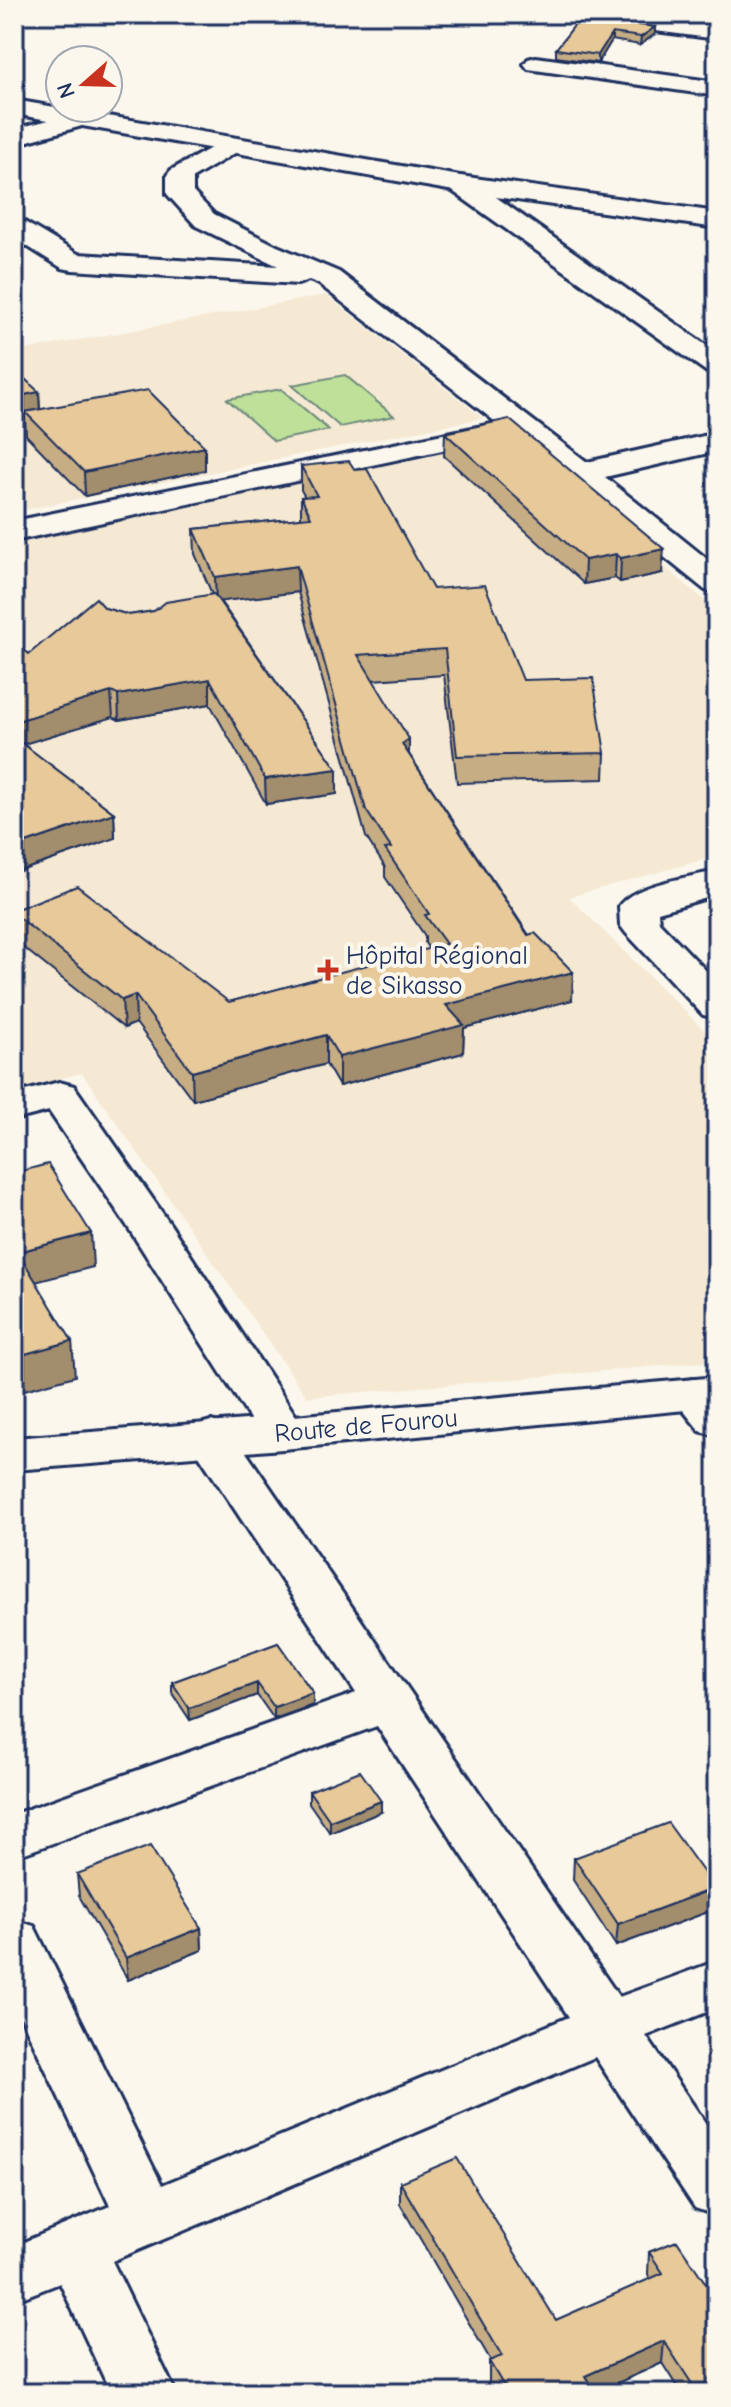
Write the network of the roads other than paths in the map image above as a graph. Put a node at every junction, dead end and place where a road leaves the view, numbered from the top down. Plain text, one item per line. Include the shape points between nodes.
1 (578, 14) edge
2 (717, 32) edge
3 (536, 64) dead end
4 (717, 89) edge
5 (14, 107) edge
6 (44, 112) edge
7 (65, 124) edge
8 (109, 124) edge
9 (14, 137) edge
10 (231, 145) junction
11 (460, 184) junction
12 (717, 220) edge
13 (14, 227) edge
14 (329, 278) junction
15 (717, 366) edge
16 (521, 427) junction
17 (717, 442) edge
18 (581, 473) junction
19 (14, 531) edge
20 (717, 583) edge
21 (717, 883) edge
22 (717, 1006) edge
23 (14, 1107) edge
24 (709, 1402) edge
25 (283, 1433) junction
26 (211, 1437) junction
27 (14, 1454) edge
28 (388, 1702) junction
29 (14, 1836) edge
30 (14, 1942) edge
31 (717, 1984) edge
32 (608, 2026) junction
33 (717, 2190) edge
34 (148, 2220) junction
35 (75, 2249) junction
36 (14, 2274) edge
37 (144, 2393) edge

1 - 2 street
3 - 4 street
5 - 6 street
7 - 9 street
8 - 10 street
10 - 11 street
10 - 14 street via 180,175 180,194 205,220
11 - 12 street
11 - 15 street
13 - 14 street via 72,262
14 - 16 street
16 - 18 street
16 - 19 street
17 - 18 street
18 - 20 street
21 - 22 street via 638,906 640,925
23 - 25 street via 59,1095
24 - 25 street, Route de Fourou
25 - 26 street, Route de Fourou
26 - 27 street, Route de Fourou
26 - 28 street
28 - 29 street
28 - 32 street
30 - 34 street
31 - 32 street
32 - 33 street
32 - 34 street
34 - 35 street
35 - 36 street
35 - 37 street

